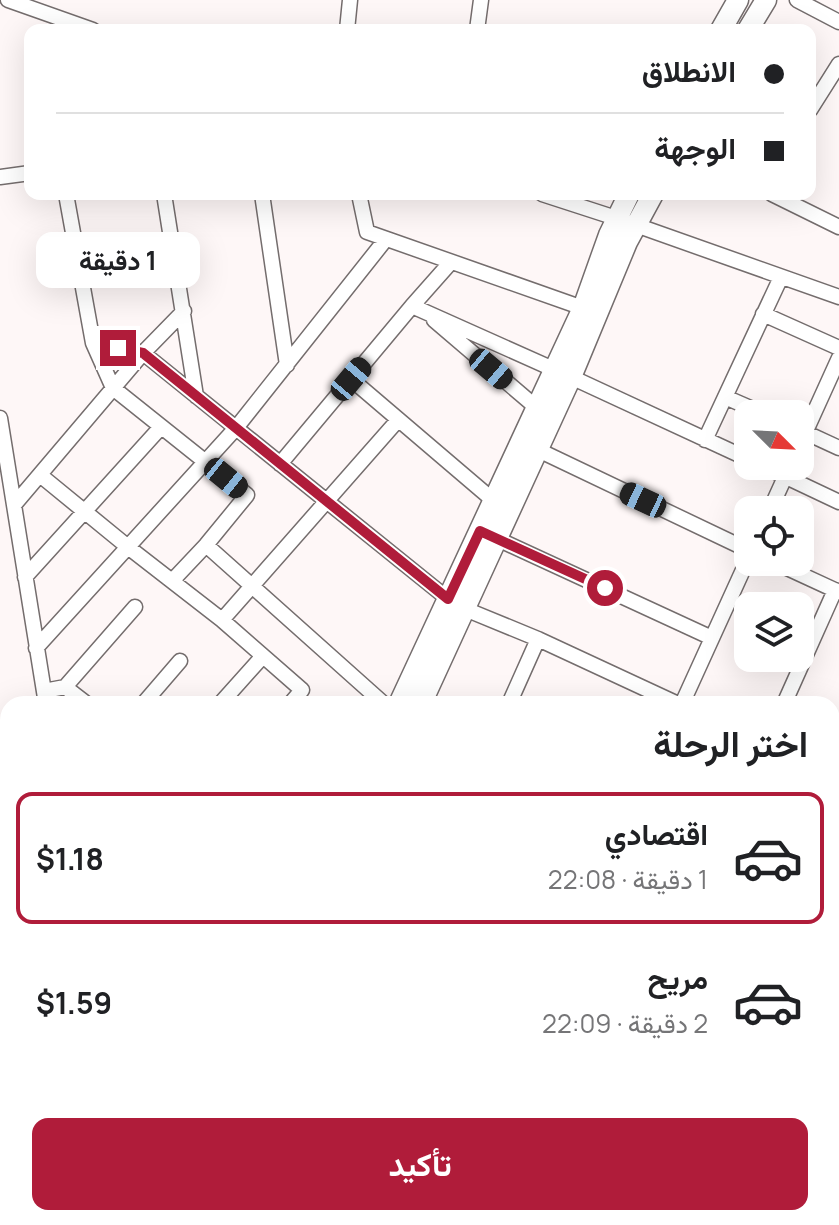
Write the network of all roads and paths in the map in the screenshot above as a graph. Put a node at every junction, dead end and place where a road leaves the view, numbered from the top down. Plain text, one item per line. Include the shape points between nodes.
1 (8, 0) edge
2 (350, 0) edge
3 (481, 0) edge
4 (738, 0) edge
5 (766, 0) edge
6 (797, 0) edge
7 (40, 11) junction
8 (839, 22) edge
9 (41, 24) edge
10 (76, 24) edge
11 (348, 24) edge
12 (478, 24) edge
13 (724, 24) edge
14 (752, 24) edge
15 (839, 64) edge
16 (816, 100) edge
17 (24, 174) edge
18 (0, 177) edge
19 (67, 200) edge
20 (165, 200) edge
21 (263, 200) edge
22 (360, 200) edge
23 (560, 200) edge
24 (626, 200) edge
25 (650, 200) edge
26 (784, 200) edge
27 (616, 218) junction
28 (636, 225) junction
29 (839, 227) edge
30 (386, 239) junction
31 (451, 262) junction
32 (781, 277) junction
33 (839, 297) edge
34 (416, 308) junction
35 (583, 308) junction
36 (184, 311) junction
37 (763, 314) junction
38 (93, 343) junction
39 (839, 348) edge
40 (143, 353) junction
41 (839, 358) edge
42 (287, 365) junction
43 (563, 373) junction
44 (351, 379) junction
45 (113, 388) junction
46 (196, 396) junction
47 (725, 397) junction
48 (734, 401) edge
49 (537, 408) junction
50 (814, 411) edge
51 (0, 418) edge
52 (398, 420) junction
53 (161, 427) junction
54 (236, 428) junction
55 (705, 440) junction
56 (814, 440) edge
57 (529, 446) junction
58 (839, 448) edge
59 (734, 453) edge
60 (205, 462) junction
61 (280, 464) junction
62 (40, 475) junction
63 (803, 480) edge
64 (494, 501) junction
65 (327, 502) junction
66 (839, 502) edge
67 (14, 505) junction
68 (85, 512) junction
69 (489, 534) junction
70 (734, 543) edge
71 (206, 545) junction
72 (128, 547) junction
73 (740, 576) edge
74 (804, 576) edge
75 (25, 577) junction
76 (172, 581) junction
77 (252, 586) junction
78 (837, 591) edge
79 (457, 604) junction
80 (135, 607) dead end
81 (222, 620) junction
82 (712, 638) junction
83 (538, 639) junction
84 (36, 648) junction
85 (263, 656) junction
86 (180, 661) dead end
87 (65, 687) junction
88 (45, 696) edge
89 (49, 696) edge
90 (77, 696) edge
91 (150, 696) edge
92 (227, 696) edge
93 (297, 696) edge
94 (375, 696) edge
95 (404, 696) edge
96 (424, 696) edge
97 (513, 696) edge
98 (663, 696) edge
99 (684, 696) edge
100 (788, 696) edge

1 - 7 street
2 - 11 street
3 - 12 street
4 - 13 street
5 - 14 street
6 - 8 street
7 - 9 street
7 - 10 street
15 - 16 street
17 - 18 street
19 - 38 street
20 - 36 street
21 - 42 street
22 - 30 street via 367,232
23 - 27 street
24 - 27 street
25 - 28 street
26 - 29 street
27 - 28 street
27 - 35 street
28 - 32 street
28 - 43 street
30 - 31 street
30 - 42 street
31 - 34 street
31 - 35 street
32 - 33 street
32 - 37 street
34 - 43 street
34 - 44 street
34 - 49 street
35 - 43 street
36 - 40 street
36 - 46 street
37 - 39 street
37 - 47 street
38 - 40 street
38 - 45 street
40 - 45 street
40 - 46 street
41 - 50 street
42 - 54 street
43 - 49 street
43 - 55 street
43 - 57 street
44 - 52 street
44 - 61 street
45 - 53 street
45 - 62 street
46 - 54 street
47 - 48 street
47 - 55 street
49 - 57 street
51 - 67 street
52 - 64 street
52 - 65 street
53 - 60 street
53 - 68 street
54 - 60 street
54 - 61 street
55 - 59 street
56 - 58 street
57 - 64 street
57 - 69 street
57 - 70 street
60 - 71 street via 247,495
60 - 72 street
61 - 65 street
62 - 67 street
62 - 68 street
63 - 66 street
64 - 69 street
65 - 77 street
65 - 79 street
67 - 75 street
68 - 72 street
68 - 75 street
69 - 79 street
69 - 82 street
71 - 76 street
71 - 77 street
72 - 76 street
72 - 84 street
73 - 82 street
74 - 78 street
75 - 84 street
76 - 81 street
77 - 81 street
77 - 94 street
78 - 100 street
79 - 83 street
79 - 95 street
79 - 96 street
80 - 87 street
81 - 85 street
82 - 99 street
83 - 97 street
83 - 98 street
84 - 88 street
85 - 92 street
85 - 93 street via 302,690
86 - 91 street
87 - 89 street
87 - 90 street

